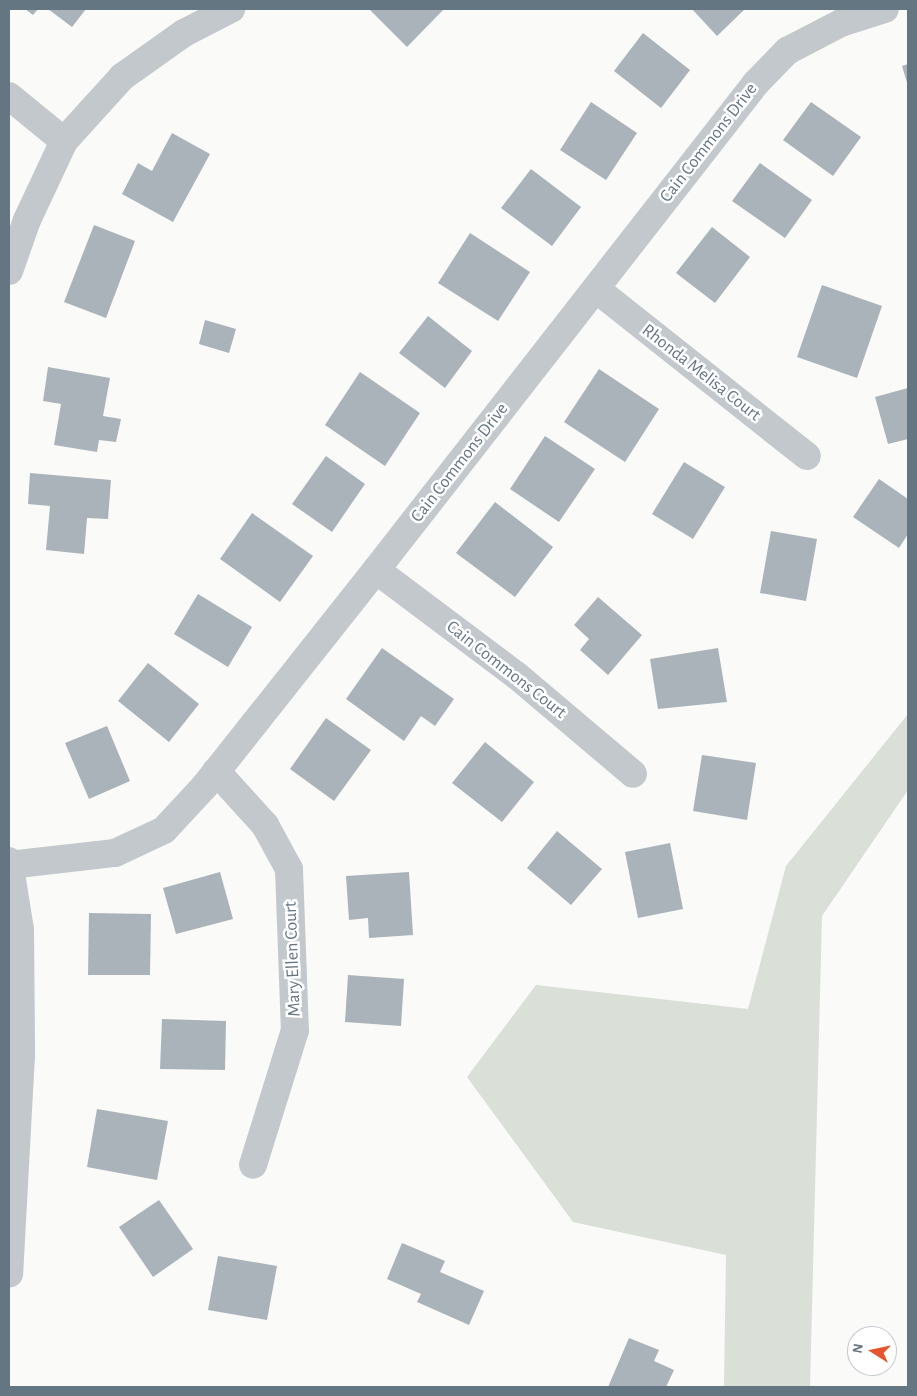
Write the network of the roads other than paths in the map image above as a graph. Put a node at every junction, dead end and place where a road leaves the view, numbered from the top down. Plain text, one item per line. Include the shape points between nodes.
1 (231, 9) edge
2 (885, 9) edge
3 (9, 96) edge
4 (64, 141) junction
5 (9, 271) edge
6 (596, 289) junction
7 (807, 456) dead end
8 (376, 570) junction
9 (216, 771) junction
10 (633, 774) dead end
11 (9, 863) edge
12 (253, 1165) dead end
13 (9, 1274) edge

1 - 4 street via 184,34 122,77
2 - 6 street, Cain Commons Drive via 841,23 787,51 756,83
3 - 4 street
4 - 5 street via 27,220
6 - 7 street, Rhonda Melisa Court
6 - 8 street, Cain Commons Drive
8 - 9 street, Cain Commons Drive
8 - 10 street, Cain Commons Court via 516,676
9 - 11 street, Cain Commons Drive via 164,830 115,853
9 - 12 street, Mary Ellen Court via 265,825 289,869 295,1030
11 - 13 street via 20,930 21,1055

